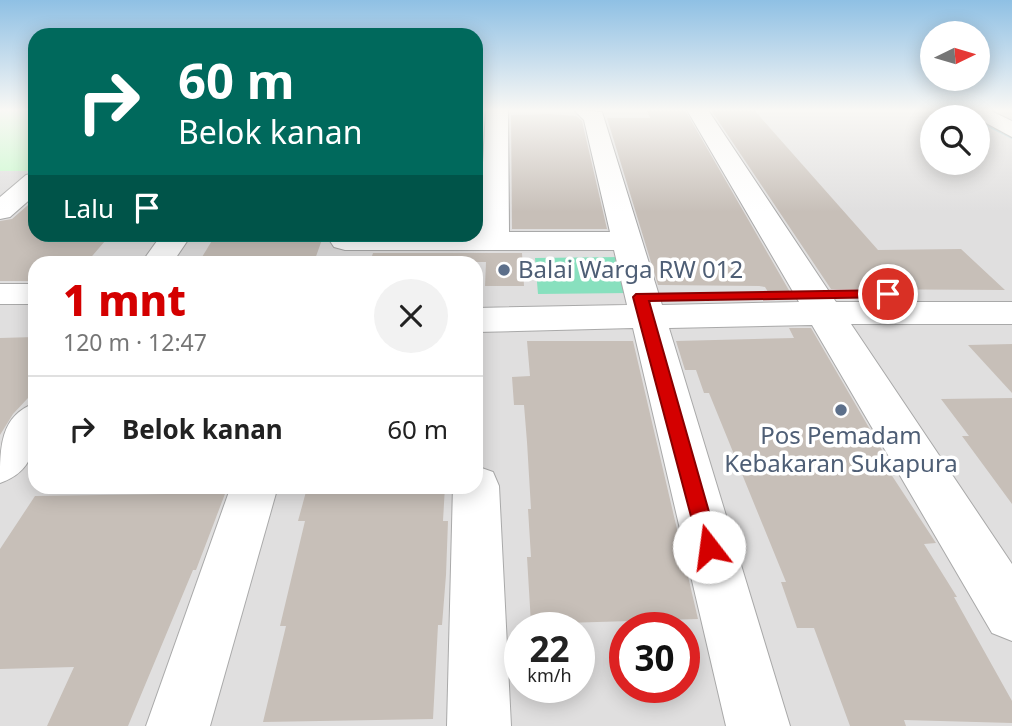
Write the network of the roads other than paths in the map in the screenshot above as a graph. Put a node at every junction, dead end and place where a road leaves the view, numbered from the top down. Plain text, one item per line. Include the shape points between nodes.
1 (495, 144) edge
2 (597, 144) edge
3 (718, 144) edge
4 (0, 176) edge
5 (28, 176) edge
6 (28, 187) edge
7 (0, 211) edge
8 (483, 241) edge
9 (494, 241) junction
10 (625, 241) junction
11 (464, 242) edge
12 (342, 246) edge
13 (0, 293) edge
14 (28, 294) edge
15 (1012, 294) edge
16 (483, 296) edge
17 (818, 304) junction
18 (643, 307) junction
19 (1012, 313) edge
20 (0, 319) edge
21 (28, 319) edge
22 (483, 319) edge
23 (28, 428) edge
24 (0, 464) edge
25 (252, 494) edge
26 (476, 494) edge
27 (1012, 613) edge
28 (178, 726) edge
29 (479, 726) edge
30 (758, 726) edge

1 - 9 street
2 - 10 street
3 - 17 street
4 - 5 street
6 - 7 street
8 - 9 street
9 - 10 street
10 - 18 street
11 - 12 street
13 - 14 street
15 - 17 street
16 - 18 street
17 - 18 street
17 - 19 street
17 - 27 street
18 - 22 street
18 - 30 street
20 - 21 street
23 - 24 street
25 - 28 street
26 - 29 street

